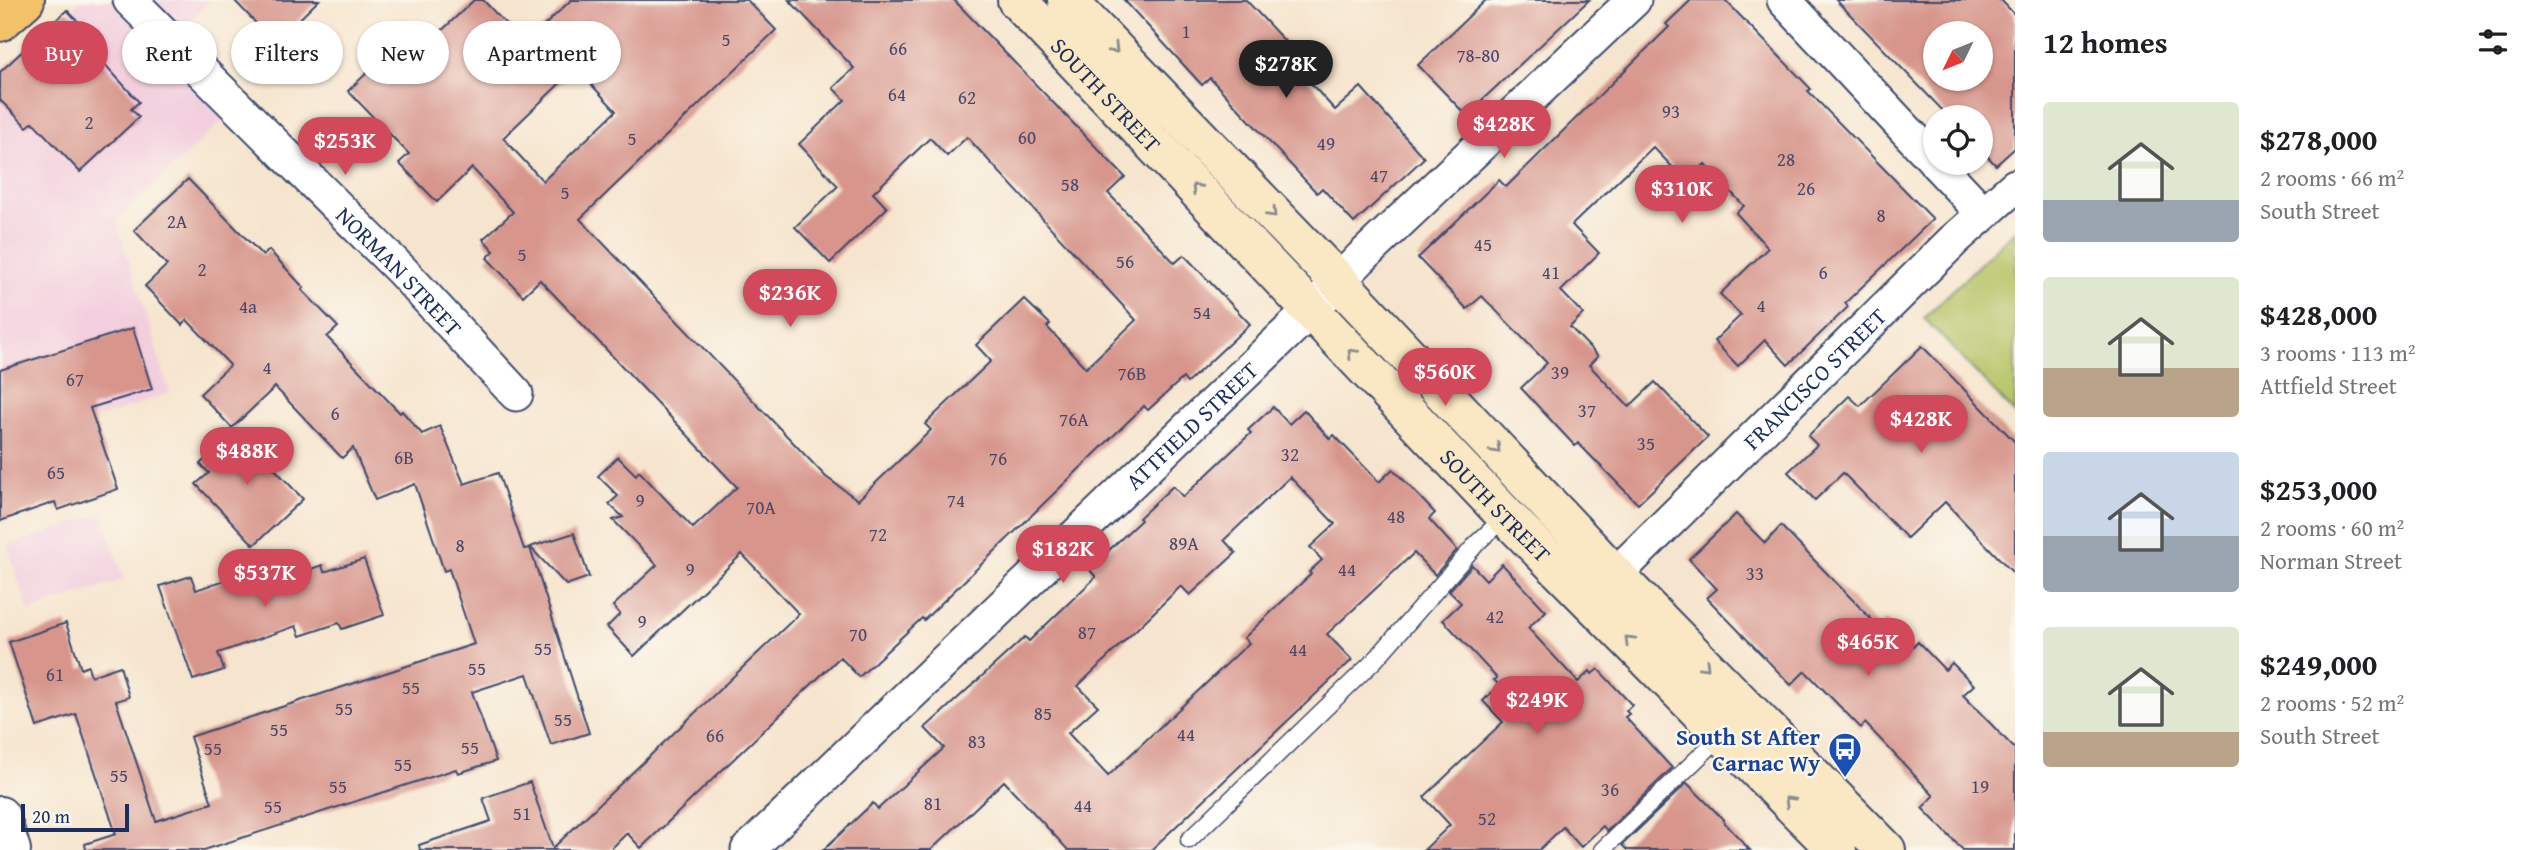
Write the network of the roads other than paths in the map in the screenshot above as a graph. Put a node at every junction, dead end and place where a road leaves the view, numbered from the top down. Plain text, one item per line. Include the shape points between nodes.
1 (25, 0) edge
2 (130, 0) edge
3 (1017, 0) edge
4 (1634, 0) edge
5 (1784, 0) edge
6 (1077, 14) edge
7 (0, 22) edge
8 (1923, 148) edge
9 (1948, 175) edge
10 (2015, 186) edge
11 (1983, 213) junction
12 (1338, 281) junction
13 (1311, 310) junction
14 (516, 394) dead end
15 (1532, 487) junction
16 (1506, 516) junction
17 (1615, 575) junction
18 (1723, 734) junction
19 (0, 816) edge
20 (1189, 840) dead end
21 (10, 850) edge
22 (748, 850) edge
23 (1602, 850) edge
24 (1837, 850) edge
25 (1886, 850) edge

1 - 7 main road
2 - 14 street, NORMAN STREET via 401,270
3 - 6 main road, SOUTH STREET
4 - 12 street, ATTFIELD STREET
5 - 8 street
6 -> 12 main road, SOUTH STREET
13 -> 6 main road, SOUTH STREET
9 - 11 street
10 - 11 street, FRANCISCO STREET
11 - 17 street, FRANCISCO STREET
12 - 13 street, ATTFIELD STREET
12 -> 15 main road, SOUTH STREET
16 -> 13 main road, SOUTH STREET
13 - 22 street, ATTFIELD STREET
15 - 16 lane
15 - 17 main road, SOUTH STREET
18 -> 16 main road, SOUTH STREET
16 - 20 lane via 1375,660
17 -> 25 main road, SOUTH STREET
18 - 23 lane
24 -> 18 main road, SOUTH STREET
19 - 21 street

